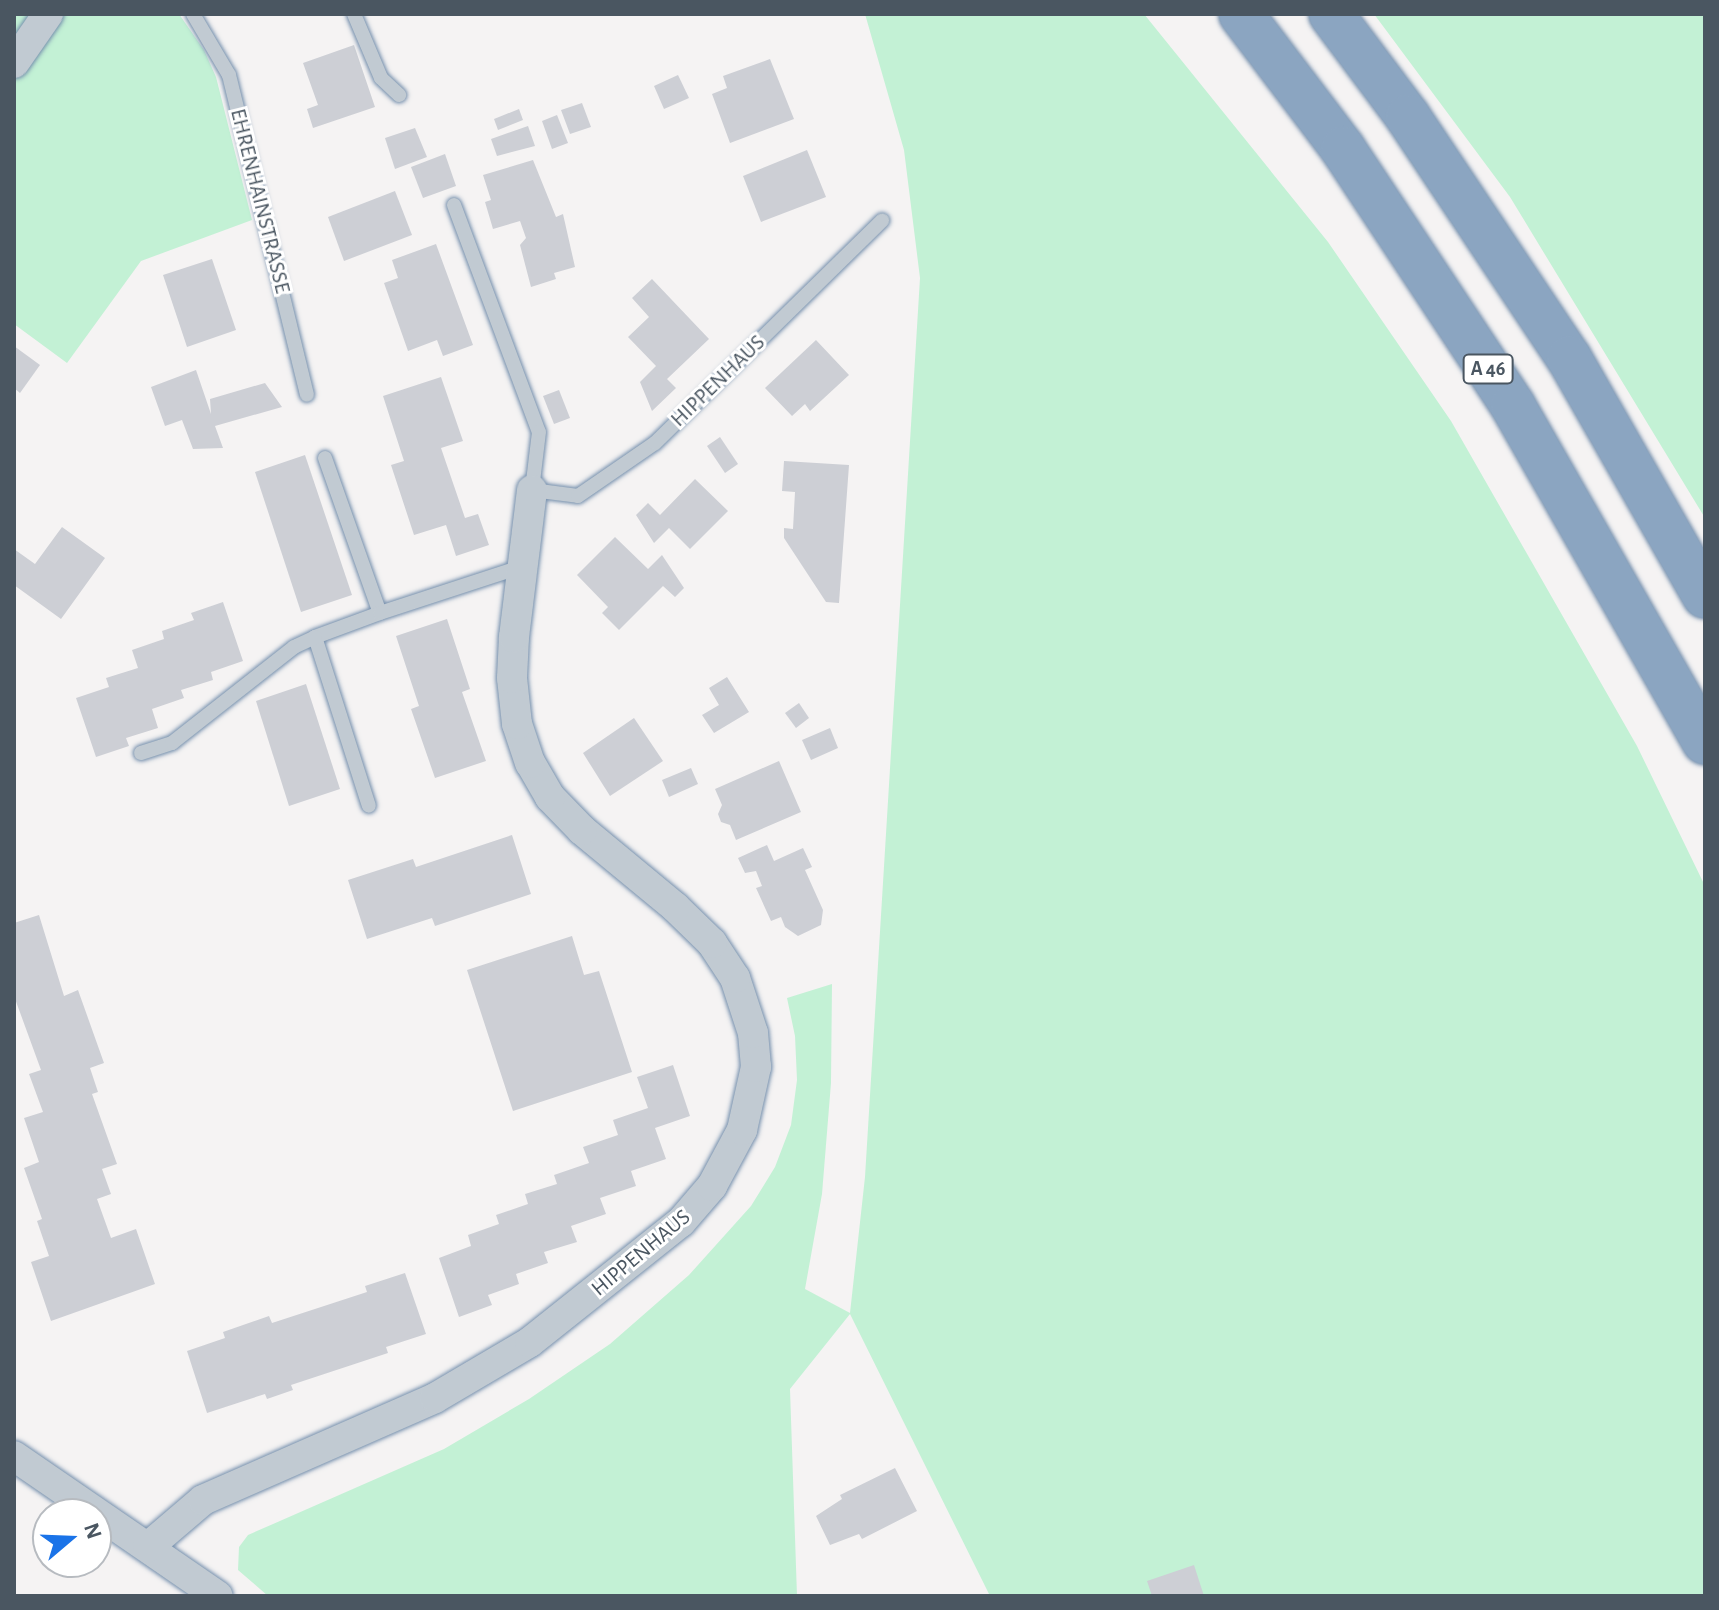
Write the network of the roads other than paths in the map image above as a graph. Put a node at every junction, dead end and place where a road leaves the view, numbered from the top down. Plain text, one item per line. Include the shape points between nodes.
1 (48, 14) edge
2 (193, 14) edge
3 (354, 14) edge
4 (1241, 14) edge
5 (1331, 14) edge
6 (14, 63) edge
7 (399, 95) dead end
8 (454, 205) dead end
9 (882, 221) dead end
10 (307, 395) dead end
11 (325, 458) dead end
12 (532, 490) junction
13 (525, 566) junction
14 (1705, 596) edge
15 (380, 613) junction
16 (315, 637) junction
17 (1705, 742) edge
18 (141, 753) dead end
19 (369, 806) dead end
20 (14, 1456) edge
21 (148, 1547) junction
22 (218, 1596) edge

1 - 6 street
2 - 10 lane, EHRENHAINSTRASSE via 229,75
3 - 7 lane via 381,78
4 - 17 highway, A 46 via 1343,149 1513,406
5 - 14 highway via 1408,117 1569,358
8 - 12 lane, HIPPENHAUS via 539,432
9 - 12 lane, HIPPENHAUS via 655,443 578,496
11 - 15 lane
12 - 13 street, HIPPENHAUS
13 - 15 lane
13 - 21 street, HIPPENHAUS via 512,678 517,724 530,763 550,797 712,943 735,978 753,1033 756,1067 742,1130 712,1186 681,1222 530,1342 435,1398 203,1500
15 - 16 lane
16 - 18 lane via 294,647 172,743
16 - 19 lane
20 - 21 street
21 - 22 street

